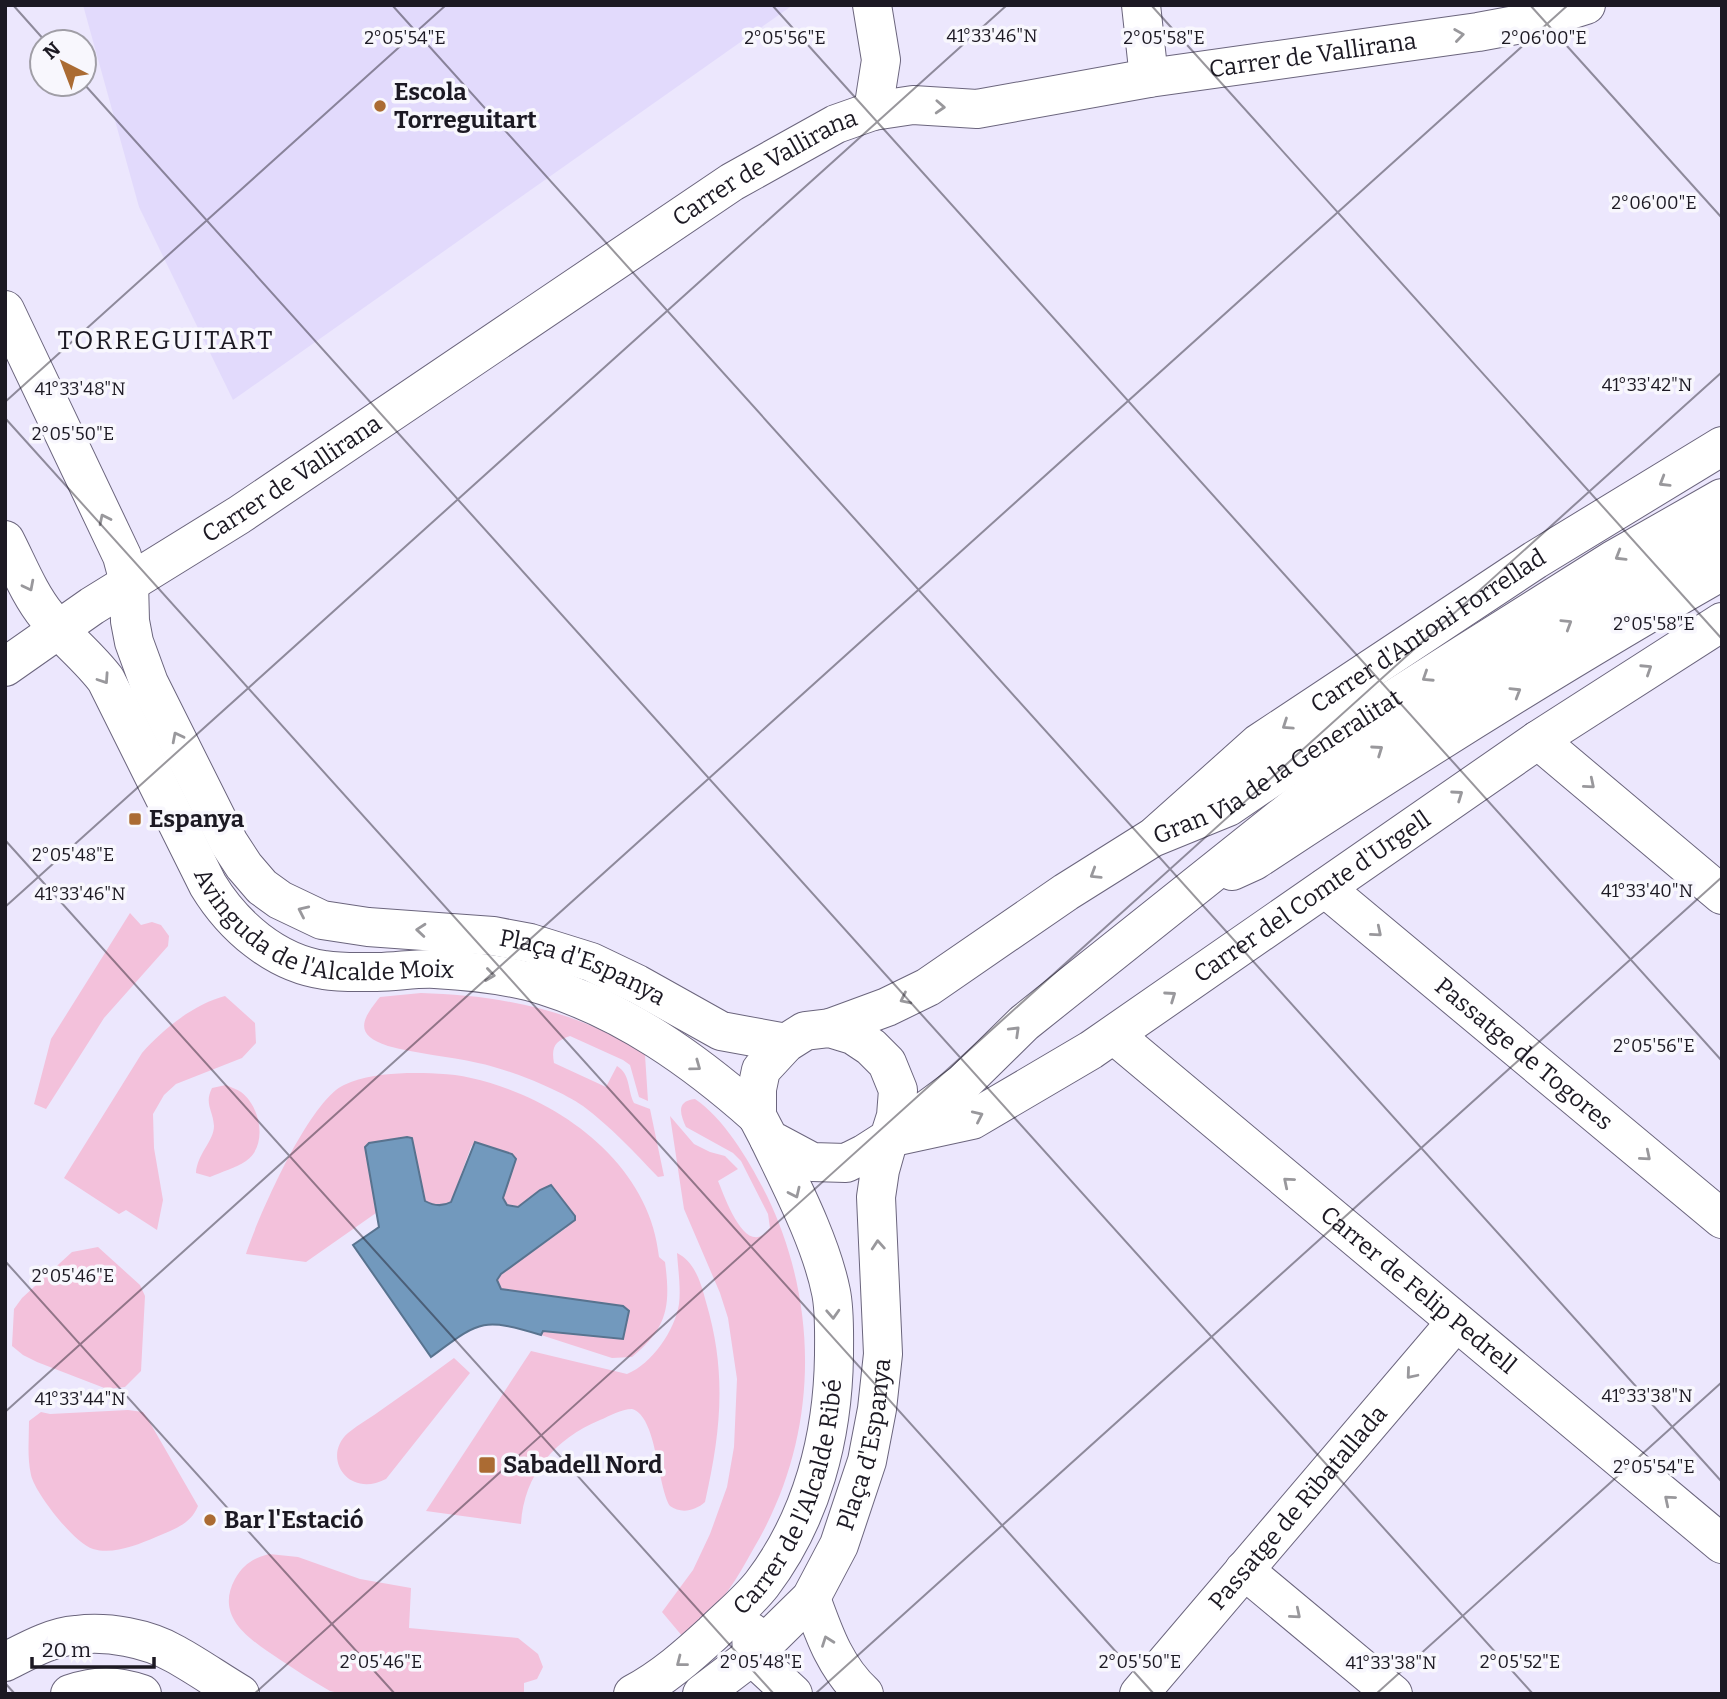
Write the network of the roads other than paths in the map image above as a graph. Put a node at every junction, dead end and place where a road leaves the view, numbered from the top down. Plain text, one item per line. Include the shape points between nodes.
1 (872, 5) edge
2 (1141, 5) edge
3 (1586, 5) edge
4 (1529, 13) edge
5 (1149, 78) junction
6 (873, 110) junction
7 (5, 310) edge
8 (1722, 446) edge
9 (1722, 498) edge
10 (1722, 533) edge
11 (5, 540) edge
12 (1722, 571) edge
13 (129, 582) junction
14 (1722, 621) edge
15 (59, 629) junction
16 (5, 667) edge
17 (1538, 740) junction
18 (1153, 838) junction
19 (1325, 888) junction
20 (1186, 893) junction
21 (1722, 895) edge
22 (368, 927) joint
23 (830, 1028) junction
24 (1114, 1035) junction
25 (786, 1043) junction
26 (763, 1128) junction
27 (889, 1138) junction
28 (1722, 1219) edge
29 (817, 1248) joint
30 (1455, 1322) junction
31 (1722, 1544) edge
32 (1244, 1570) junction
33 (761, 1585) junction
34 (811, 1598) junction
35 (752, 1657) junction
36 (5, 1661) edge
37 (70, 1694) edge
38 (142, 1694) edge
39 (240, 1694) edge
40 (633, 1694) edge
41 (702, 1694) edge
42 (793, 1694) edge
43 (864, 1694) edge
44 (1139, 1694) edge
45 (1392, 1694) edge

1 - 6 street via 881,60
2 - 5 street
3 - 4 street, Carrer de Vallirana
5 -> 4 street, Carrer de Vallirana via 1478,32
6 -> 5 street, Carrer de Vallirana via 913,105 977,109
6 - 13 street, Carrer de Vallirana via 836,124 732,182 239,515
13 -> 7 street, Avinguda de l'Alcalde Moix via 122,556
8 -> 18 street, Carrer d'Antoni Forrellad via 1535,560 1259,743
9 -> 18 street, Gran Via de la Generalitat via 1464,654 1228,807
20 -> 10 street, Gran Via de la Generalitat via 1296,806 1501,666
11 -> 15 street, Avinguda de l'Alcalde Moix via 36,600
20 -> 12 street via 1254,861 1472,719
13 - 15 street, Carrer de Vallirana
22 -> 13 street, Avinguda de l'Alcalde Moix via 322,920 300,911 262,887 244,866 149,683 134,642
17 -> 14 street, Carrer del Comte d'Urgell
15 - 16 street, Carrer de Vallirana
15 -> 26 street, Avinguda de l'Alcalde Moix via 106,680 208,885 247,933 287,959 324,970 433,969 496,975 590,1002 721,1084
19 -> 17 street, Carrer del Comte d'Urgell
17 -> 21 street
18 -> 23 street, Gran Via de la Generalitat via 928,987
24 -> 19 street, Carrer del Comte d'Urgell
19 -> 28 street, Passatge de Togores
27 -> 20 street, Gran Via de la Generalitat via 963,1083 1024,1023
25 -> 22 street, Plaça d'Espanya via 721,1031 591,962 530,943
23 - 25 street via 805,1031
23 - 27 street, Plaça d'Espanya via 853,1035 887,1063 898,1090
27 -> 24 street, Carrer del Comte d'Urgell via 972,1120
30 -> 24 street, Carrer de Felip Pedrell
25 - 26 street via 761,1070 757,1089
26 - 27 street via 812,1162 846,1163
26 -> 29 street, Avinguda de l'Alcalde Moix
34 -> 27 street, Plaça d'Espanya via 839,1545 867,1461 877,1409 883,1354 876,1197
29 -> 33 street, Carrer de l'Alcalde Ribé via 832,1292 834,1377 826,1438 802,1517
31 -> 30 street, Carrer de Felip Pedrell
30 -> 32 street, Passatge de Ribatallada
32 - 44 street, Passatge de Ribatallada
32 -> 45 street
33 - 35 street via 752,1613
33 -> 40 street, Carrer de l'Alcalde Ribé via 688,1656
34 - 35 street, Plaça d'Espanya
43 -> 34 street via 832,1653
35 - 41 street, Plaça d'Espanya
35 - 42 street
36 - 39 street via 75,1634 117,1635 173,1653
37 - 38 street via 92,1686 123,1687

